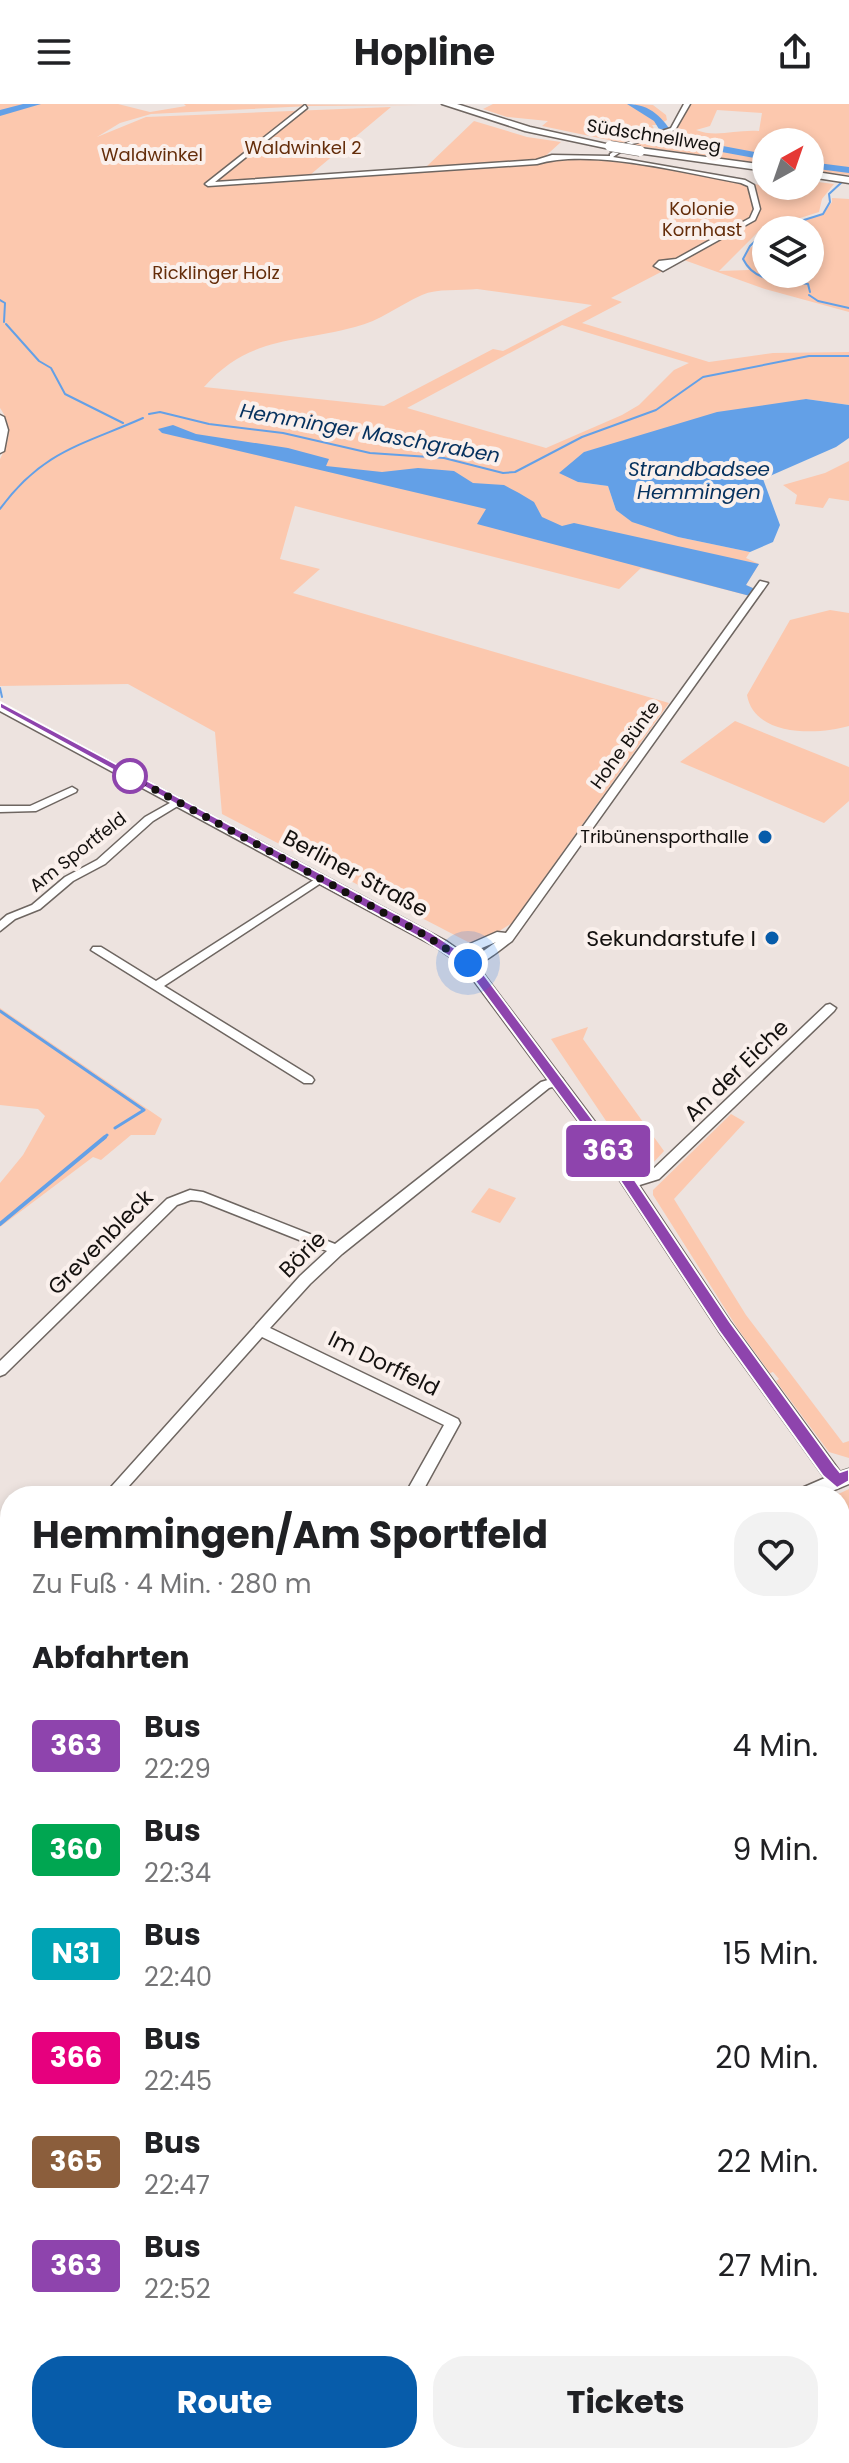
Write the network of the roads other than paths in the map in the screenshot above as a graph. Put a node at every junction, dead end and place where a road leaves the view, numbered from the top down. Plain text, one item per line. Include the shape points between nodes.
1 (447, 104) edge
2 (455, 104) edge
3 (687, 104) edge
4 (305, 107) dead end
5 (611, 145) junction
6 (610, 158) junction
7 (752, 165) edge
8 (824, 175) edge
9 (849, 178) edge
10 (679, 261) dead end
11 (1, 420) edge
12 (0, 451) edge
13 (763, 583) dead end
14 (0, 706) edge
15 (72, 790) dead end
16 (177, 802) junction
17 (0, 809) edge
18 (320, 879) junction
19 (0, 927) edge
20 (97, 950) dead end
21 (463, 958) junction
22 (156, 986) junction
23 (830, 1008) dead end
24 (308, 1080) dead end
25 (558, 1081) junction
26 (630, 1183) junction
27 (337, 1250) junction
28 (261, 1330) junction
29 (0, 1370) edge
30 (843, 1478) edge
31 (120, 1486) edge
32 (418, 1486) edge
33 (824, 1486) edge

1 - 5 highway, Südschnellweg via 528,129
2 - 5 highway, Südschnellweg
3 - 6 street via 666,132 630,143
4 - 6 street via 208,184 540,162 552,157
5 - 7 highway, Südschnellweg, bridge
6 - 10 street via 751,185 757,209 753,219
8 - 9 highway
11 - 12 street
13 - 21 street, Hohe Bünte via 516,927 496,948
14 - 16 street, Berliner Straße
15 - 17 street via 32,809
16 - 18 street, Berliner Straße
16 - 19 street, Am Sportfeld via 149,819 101,862
18 - 21 street, Berliner Straße
18 - 22 street
20 - 22 street
21 - 25 street, Berliner Straße
22 - 24 street
23 - 26 street, An der Eiche via 654,1176
25 - 26 street, Berliner Straße
25 - 27 street, Börie via 545,1085
26 - 30 street, Berliner Straße via 725,1327
27 - 28 street, Börie
27 - 29 street, Grevenbleck via 228,1205 182,1196
28 - 31 street, Börie
28 - 32 street, Im Dorffeld via 453,1423
30 - 33 street

